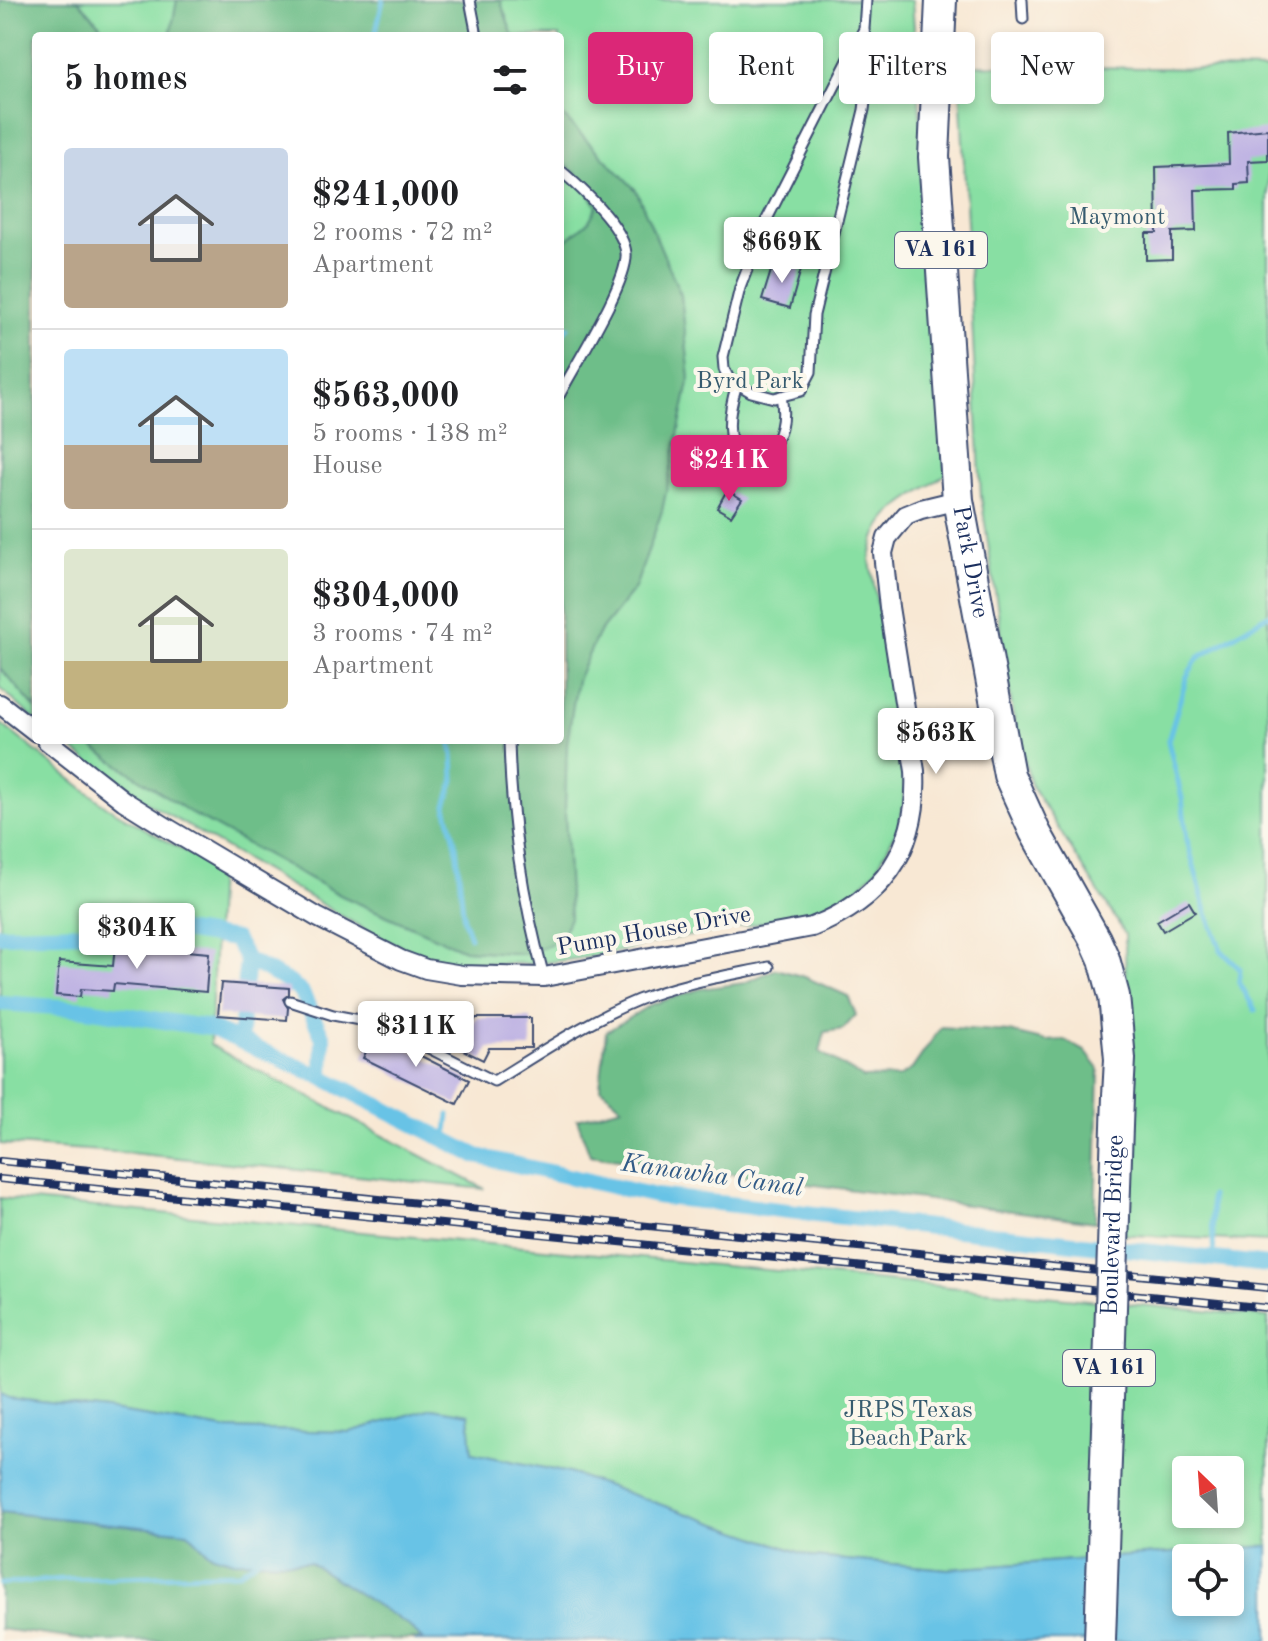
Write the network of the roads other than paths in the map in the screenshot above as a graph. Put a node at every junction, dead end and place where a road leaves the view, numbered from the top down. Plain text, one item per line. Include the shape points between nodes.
1 (470, 0) edge
2 (866, 0) edge
3 (941, 0) edge
4 (1022, 0) edge
5 (1023, 19) dead end
6 (864, 29) junction
7 (476, 32) edge
8 (564, 174) edge
9 (737, 384) junction
10 (564, 386) edge
11 (781, 396) junction
12 (958, 500) junction
13 (0, 704) edge
14 (32, 729) edge
15 (51, 744) edge
16 (509, 744) edge
17 (769, 967) dead end
18 (544, 977) junction
19 (290, 1001) dead end
20 (1118, 1096) joint
21 (1100, 1641) edge

1 - 7 lane
2 - 6 lane
3 - 12 main road, Park Drive / VA 161 via 934,157
4 - 5 lane
6 - 9 lane via 764,225 740,288 723,357 729,379
6 - 11 lane via 869,70 864,110 814,315 811,372 801,391
8 - 10 lane via 601,210 626,254 617,286
9 - 11 lane via 751,392
9 - 11 lane via 729,411 730,436 738,455 747,460 757,459 775,442 783,421
12 - 18 street, Pump House Drive via 906,515 887,538 883,553 916,797 907,842 888,875 850,909 812,927
12 - 20 main road, Park Drive / VA 161 via 1009,775 1095,939 1111,984 1120,1059
13 - 14 street
15 - 18 street, Pump House Drive via 169,829 401,960 462,975
16 - 18 lane via 525,907
17 - 19 lane via 641,999 593,1020 494,1081 381,1024
20 - 21 main road, Boulevard Bridge / VA 161, bridge

